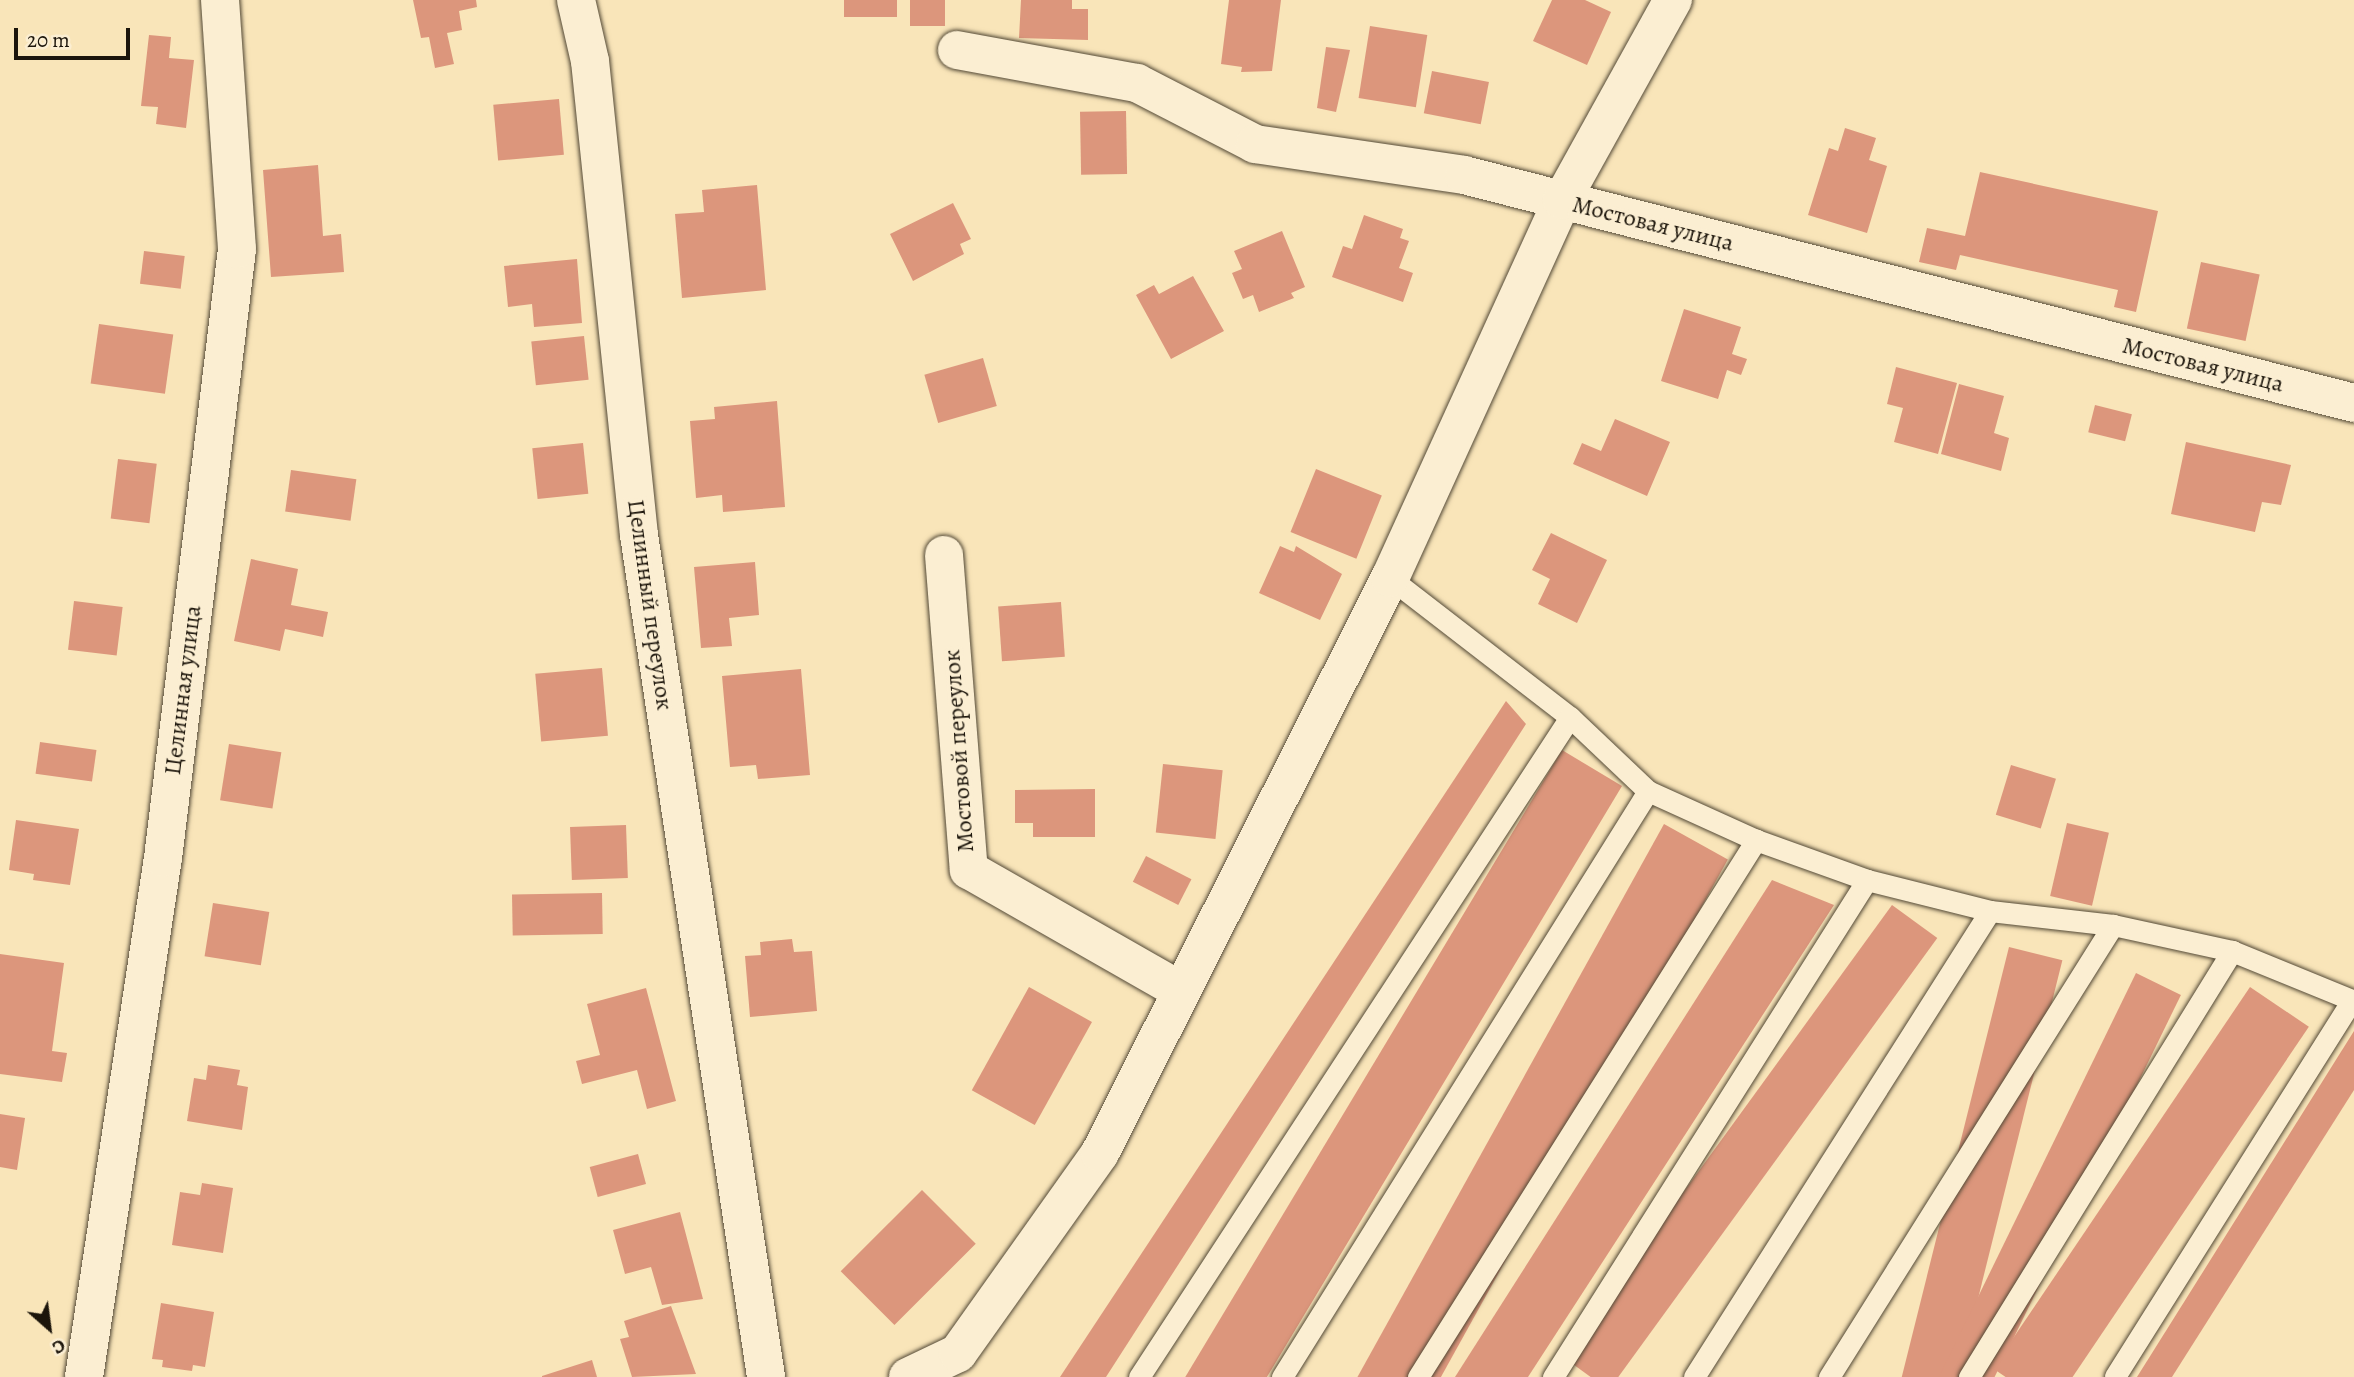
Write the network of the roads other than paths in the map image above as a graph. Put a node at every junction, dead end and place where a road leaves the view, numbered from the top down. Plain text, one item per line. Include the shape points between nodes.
1 (220, 0) edge
2 (576, 0) edge
3 (1674, 0) edge
4 (957, 50) dead end
5 (1562, 201) junction
6 (2354, 403) edge
7 (944, 555) dead end
8 (1390, 578) junction
9 (1570, 717) junction
10 (1648, 791) junction
11 (1756, 840) junction
12 (1867, 880) junction
13 (1990, 911) junction
14 (2113, 925) junction
15 (2232, 951) junction
16 (1181, 991) junction
17 (84, 1377) edge
18 (766, 1377) edge
19 (908, 1377) edge
20 (1139, 1377) edge
21 (1282, 1377) edge
22 (1418, 1377) edge
23 (1553, 1377) edge
24 (1694, 1377) edge
25 (1829, 1377) edge
26 (1969, 1377) edge
27 (2115, 1377) edge

1 - 17 street, Целинная улица via 237,249 163,858
2 - 18 street, Целинный переулок via 590,61 639,535
3 - 5 street
4 - 5 street, Мостовая улица via 1137,83 1255,144 1464,175
5 - 6 street, Мостовая улица
5 - 8 street
7 - 16 street, Мостовой переулок via 969,870
8 - 9 lane
8 - 16 street
9 - 10 lane
9 - 20 lane
10 - 11 lane
10 - 21 lane
11 - 12 lane
11 - 22 lane
12 - 13 lane
12 - 23 lane
13 - 14 lane
13 - 24 lane
14 - 15 lane
14 - 25 lane
15 - 26 lane
15 - 27 lane via 2352,1000
16 - 19 street via 1100,1153 958,1353

